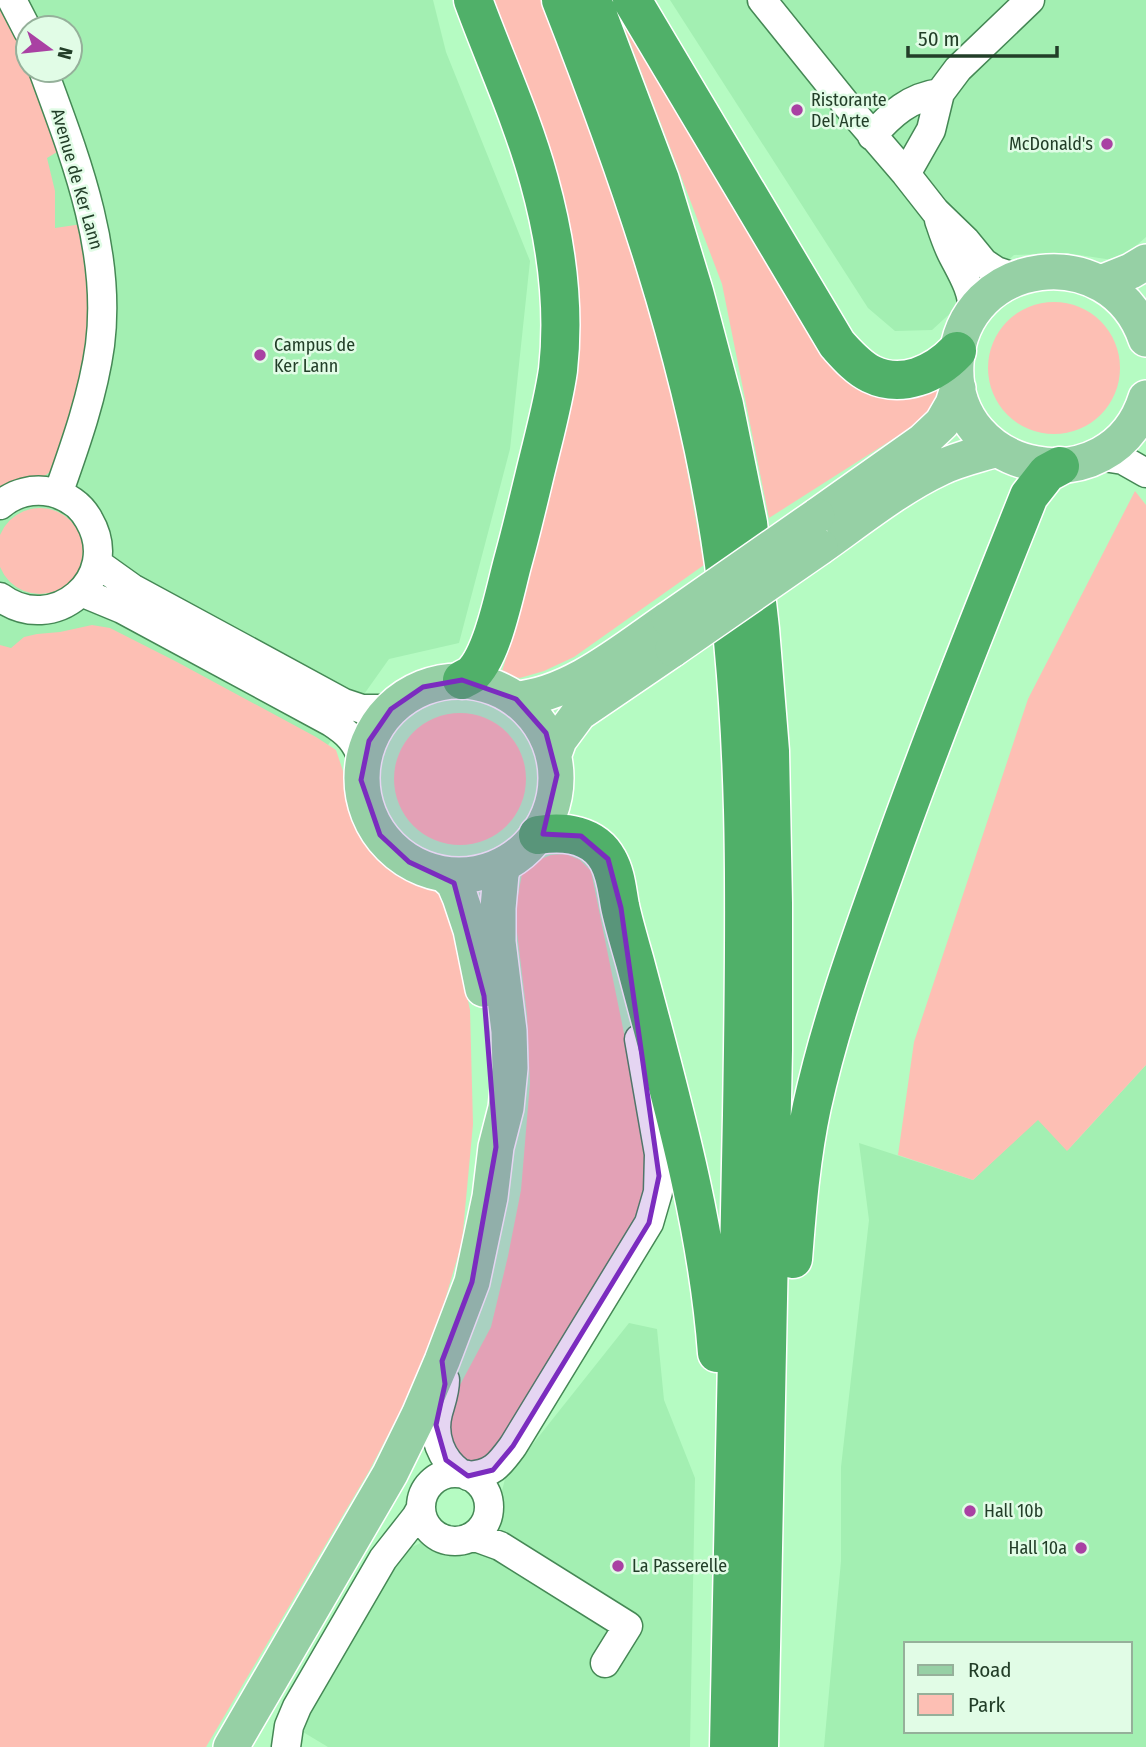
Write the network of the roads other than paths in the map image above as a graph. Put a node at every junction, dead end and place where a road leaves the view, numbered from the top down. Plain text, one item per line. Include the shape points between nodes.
1 (473, 0) edge
2 (561, 0) edge
3 (592, 0) edge
4 (632, 0) edge
5 (762, 0) edge
6 (1030, 0) edge
7 (48, 84) edge
8 (940, 93) junction
9 (872, 136) junction
10 (906, 174) junction
11 (935, 211) junction
12 (1146, 262) edge
13 (1017, 278) junction
14 (1101, 283) junction
15 (973, 313) junction
16 (1145, 329) edge
17 (957, 351) junction
18 (958, 388) junction
19 (1145, 408) edge
20 (997, 449) junction
21 (1097, 456) junction
22 (1060, 466) junction
23 (1146, 473) edge
24 (58, 494) junction
25 (0, 505) edge
26 (818, 532) junction
27 (97, 563) junction
28 (81, 592) junction
29 (3, 605) edge
30 (671, 634) junction
31 (461, 680) junction
32 (516, 699) junction
33 (391, 709) junction
34 (554, 754) junction
35 (363, 761) junction
36 (538, 835) junction
37 (504, 865) junction
38 (445, 875) junction
39 (621, 908) junction
40 (496, 1147) junction
41 (442, 1361) junction
42 (464, 1475) junction
43 (421, 1508) junction
44 (478, 1529) junction
45 (434, 1534) junction
46 (397, 1542) junction
47 (605, 1663) dead end
48 (231, 1747) edge
49 (286, 1747) edge
50 (723, 1747) edge
51 (729, 1747) edge
52 (759, 1747) edge
53 (765, 1747) edge

1 - 31 highway via 539,178 559,287 560,333 553,401 495,628 484,658
2 - 51 highway via 614,138 667,302 709,476 733,645 744,904
3 - 52 highway via 660,180 698,304 748,523 760,629 770,751 773,1049
4 - 17 highway via 837,344 851,360 871,374 909,379 925,375
5 - 9 street
6 - 8 street via 958,69
7 - 24 street, Avenue de Ker Lann via 79,173 98,248 102,296 100,345 89,395
8 - 9 street via 902,107
8 - 10 street via 931,130
9 - 10 street
10 - 11 street
11 - 13 street via 984,263
11 - 15 street via 964,275
12 - 14 main road
13 - 14 main road via 1059,271
13 - 15 main road via 992,292
14 - 16 main road via 1130,307
15 - 17 main road
17 - 18 main road
18 - 20 main road via 972,422
18 - 26 main road via 942,422
19 - 21 main road via 1121,439
20 - 22 main road via 1034,464
20 - 26 main road via 941,467
21 - 22 main road
21 - 23 street via 1123,460
22 - 53 highway via 1047,473 1029,496 997,576 914,789 821,1065 803,1155 790,1287
24 - 25 street via 31,491
24 - 27 street via 87,516 97,538
26 - 30 main road, bridge
27 - 28 street
27 - 33 street via 132,588 344,703 362,709
28 - 29 street via 62,605 41,611
28 - 35 street via 122,608 331,722 347,733
30 - 32 main road via 549,692
30 - 34 main road via 579,713
31 - 32 main road via 499,689
31 - 33 main road via 423,687
32 - 34 main road via 533,714
33 - 35 main road via 378,724
34 - 36 main road via 555,796
35 - 38 main road via 364,800 380,835 409,862
36 - 37 main road
36 - 39 highway via 581,836 593,842 608,859
37 - 38 main road via 465,876
37 - 40 main road via 498,943 509,1068 506,1108
38 - 40 main road via 454,883 464,908 484,996
39 - 42 street via 623,956 659,1154 656,1200 649,1223 513,1446 493,1470
39 - 50 highway via 668,1084 710,1286 719,1385
40 - 41 main road via 472,1282
41 - 42 street via 445,1384 436,1433 446,1460
41 - 48 main road via 390,1474
42 - 43 street via 450,1474 432,1482
42 - 44 street via 476,1480 486,1494 488,1511
43 - 45 street
43 - 46 street
44 - 45 street via 462,1540
44 - 47 street via 478,1538 500,1546 628,1626
45 - 46 street
46 - 49 street via 297,1707

